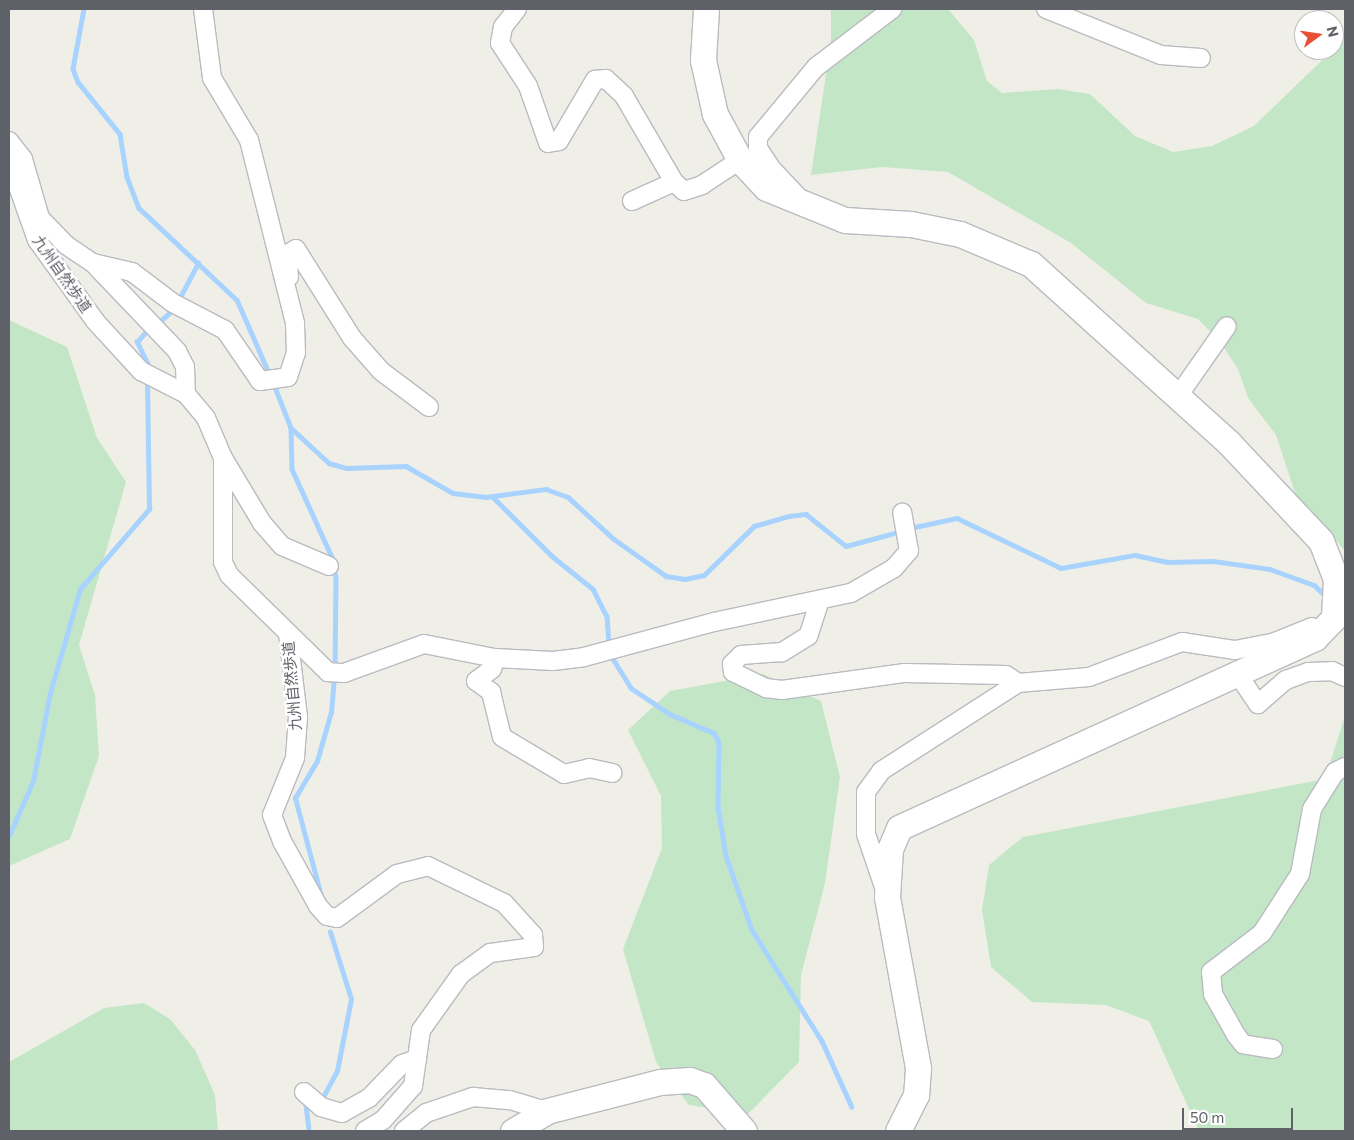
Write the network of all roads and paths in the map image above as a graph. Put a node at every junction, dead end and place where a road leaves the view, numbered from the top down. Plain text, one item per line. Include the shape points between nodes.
1 (203, 9) edge
2 (517, 9) edge
3 (706, 9) edge
4 (892, 9) edge
5 (1046, 9) edge
6 (1201, 58) dead end
7 (9, 141) edge
8 (740, 160) junction
9 (9, 161) edge
10 (674, 182) junction
11 (632, 201) dead end
12 (802, 205) junction
13 (92, 262) junction
14 (295, 323) junction
15 (1227, 326) dead end
16 (186, 394) junction
17 (1178, 396) junction
18 (429, 407) dead end
19 (223, 458) junction
20 (906, 524) dead end
21 (329, 566) dead end
22 (820, 600) junction
23 (1334, 618) junction
24 (288, 634) junction
25 (495, 658) junction
26 (1239, 676) junction
27 (1345, 677) edge
28 (1018, 682) junction
29 (1345, 767) edge
30 (612, 773) dead end
31 (888, 897) junction
32 (1272, 1049) dead end
33 (417, 1059) junction
34 (304, 1092) dead end
35 (547, 1111) junction
36 (365, 1131) edge
37 (404, 1131) edge
38 (514, 1131) edge
39 (744, 1131) edge
40 (898, 1131) edge

1 - 14 street via 212,78 249,140
2 - 10 street via 503,27 500,43 528,86 548,143 559,141 595,80 606,79 630,105
3 - 8 street via 702,39 707,86 715,114
4 - 12 street via 816,67 758,137 758,148
5 - 6 street via 1161,54
7 - 13 street via 22,159 40,218 66,245
8 - 10 street via 702,185 684,191
8 - 12 street via 766,188
9 - 16 street, 九州自然歩道 via 37,240 96,322 150,375
10 - 11 street
12 - 17 street via 845,220 911,224 960,234 1030,264 1160,384
13 - 14 street via 132,272 179,307 225,330 260,381 288,377 296,353
13 - 16 street via 184,360
14 - 18 street via 287,254 296,249 352,338 381,371
15 - 17 street
16 - 19 street, 九州自然歩道 via 206,418
17 - 23 street via 1321,541 1336,579
19 - 21 street via 262,524 282,546
19 - 24 street, 九州自然歩道 via 223,562 229,575
20 - 22 street via 909,551 894,568 851,593
22 - 25 street via 553,662
22 - 28 street via 808,636 782,652 741,655 732,664 733,672 782,690 905,673 1006,675
23 - 26 street via 1315,638
23 - 28 street via 1272,643 1235,650 1182,642 1088,676
24 - 25 street via 336,672 424,644
24 - 33 street, 九州自然歩道 via 298,717 295,758 272,815 326,916 337,918 397,874 428,866 504,903 533,935 534,947 490,953 461,974 420,1030
25 - 30 street via 492,668 476,681 491,692 502,737 564,774 589,768
26 - 27 street via 1258,704 1286,680 1308,672 1332,671
26 - 31 street via 899,828 890,849
28 - 31 street via 881,771 866,792 866,834
29 - 32 street via 1336,772 1312,809 1300,874 1262,933 1211,972 1213,994 1243,1044
31 - 40 street via 918,1068 916,1095
33 - 34 street via 402,1064 369,1098 342,1113 321,1107
33 - 36 street, 九州自然歩道 via 413,1086 383,1120
35 - 37 street via 510,1100 473,1097 426,1113
35 - 38 street
35 - 39 street via 660,1082 690,1080 704,1085

